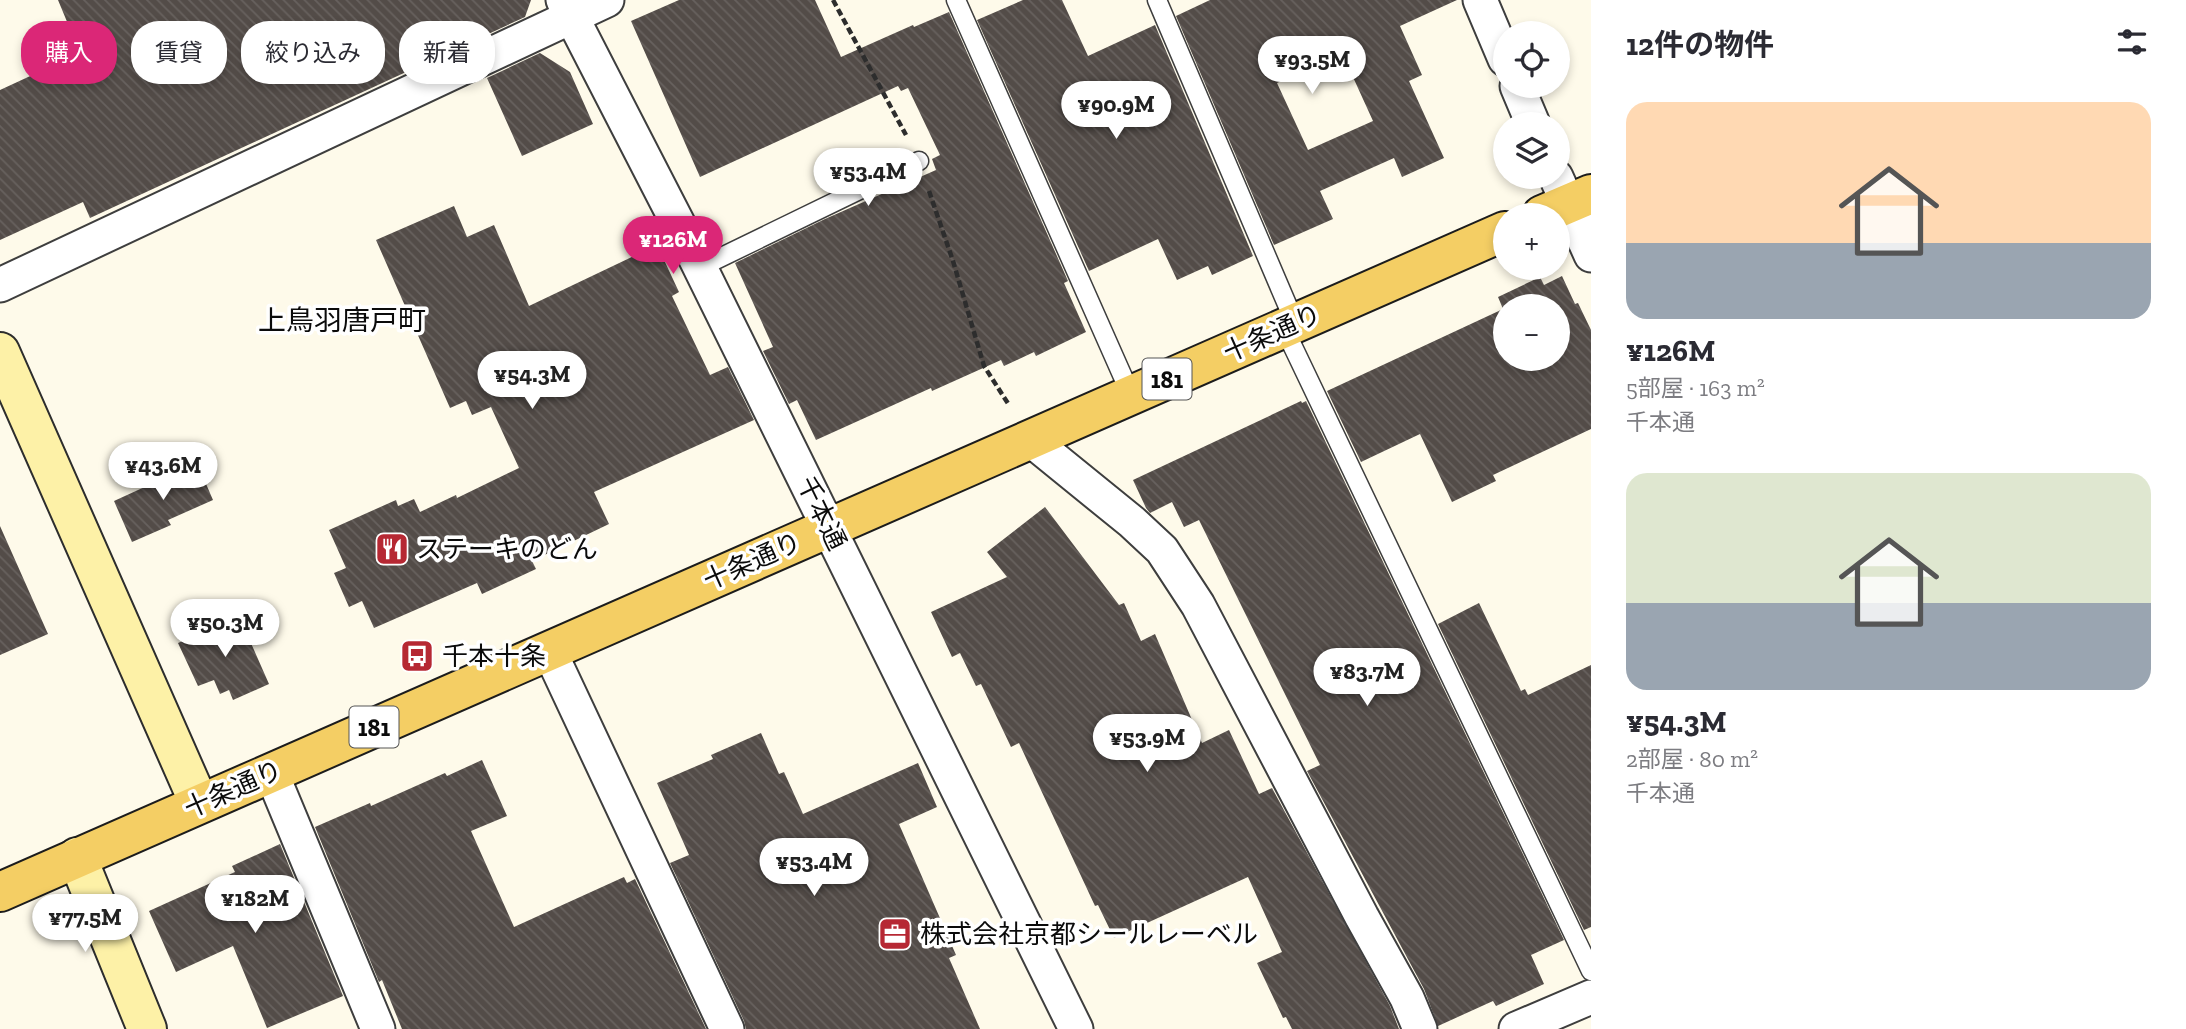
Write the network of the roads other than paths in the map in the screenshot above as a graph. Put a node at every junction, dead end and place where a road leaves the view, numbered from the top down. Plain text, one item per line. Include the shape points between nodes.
1 (607, 0) edge
2 (956, 0) edge
3 (1157, 0) edge
4 (1480, 0) edge
5 (567, 8) edge
6 (1493, 31) edge
7 (919, 160) road end
8 (1564, 197) edge
9 (1493, 236) edge
10 (1591, 255) edge
11 (699, 268) junction
12 (0, 285) edge
13 (1290, 325) junction
14 (0, 352) edge
15 (1131, 395) junction
16 (1031, 440) junction
17 (829, 527) junction
18 (549, 650) junction
19 (271, 772) junction
20 (199, 803) junction
21 (77, 857) junction
22 (0, 892) edge
23 (1591, 971) edge
24 (1591, 997) edge
25 (147, 1029) edge
26 (378, 1029) edge
27 (727, 1029) edge
28 (1076, 1029) edge
29 (1420, 1029) edge
30 (1516, 1029) edge

1 - 5 street
2 - 15 lane
3 - 13 lane
4 - 6 street
5 - 11 street, 千本通
5 - 12 street
7 - 11 lane
8 - 10 street
9 - 13 main road, 十条通り / 181
11 - 17 street, 千本通
13 - 15 main road, 十条通り / 181
13 - 23 lane
14 - 20 street
15 - 16 main road, 十条通り / 181
16 - 17 main road, 十条通り / 181
16 - 29 street via 1163,550 1198,605
17 - 18 main road, 十条通り / 181
17 - 28 street, 千本通
18 - 19 main road, 十条通り / 181
18 - 27 street
19 - 20 main road, 十条通り / 181
19 - 26 street
20 - 21 main road, 十条通り / 181
21 - 22 main road, 十条通り / 181
21 - 25 street
24 - 30 street

